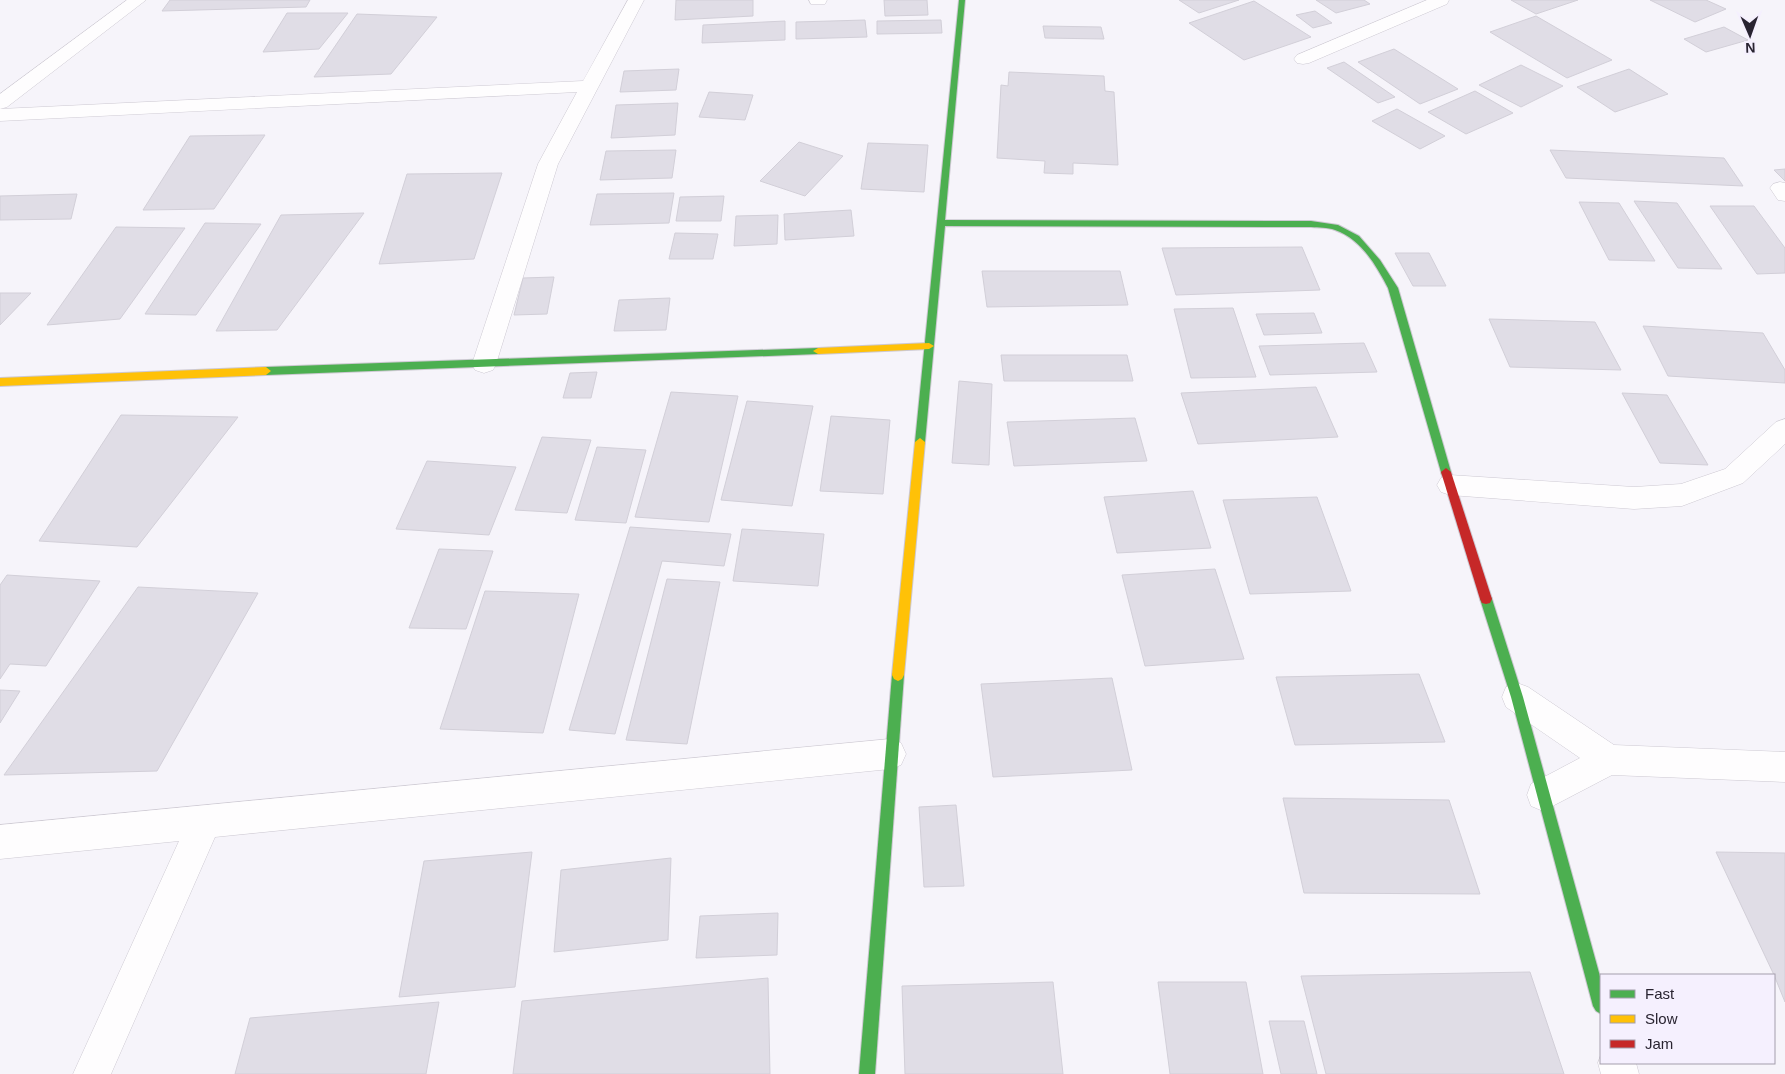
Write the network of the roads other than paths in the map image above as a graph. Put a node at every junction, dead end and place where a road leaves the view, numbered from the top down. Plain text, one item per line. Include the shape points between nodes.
1 (138, 0) edge
2 (636, 0) edge
3 (962, 0) edge
4 (1440, 0) edge
5 (1303, 59) dead end
6 (589, 86) junction
7 (0, 103) edge
8 (0, 115) edge
9 (941, 224) junction
10 (929, 346) junction
11 (484, 364) junction
12 (0, 382) edge
13 (1785, 429) edge
14 (1450, 485) junction
15 (1517, 697) junction
16 (890, 754) junction
17 (1609, 760) junction
18 (1785, 767) edge
19 (1543, 795) junction
20 (205, 822) junction
21 (0, 842) edge
22 (1600, 1002) edge
23 (92, 1074) edge
24 (867, 1074) edge

1 - 7 street
2 - 6 street
3 - 9 street
4 - 5 street
6 - 8 street
6 - 11 street via 548,164
9 - 10 street
9 - 14 street via 1311,224 1339,228 1363,244 1380,263 1393,288
10 - 11 street
10 - 16 street
11 - 12 street
13 - 14 street via 1734,476 1682,495 1634,498
14 - 15 street
15 - 17 street
15 - 19 street
16 - 20 street
16 - 24 street
17 - 18 street
17 - 19 street
19 - 22 street
20 - 21 street
20 - 23 street

